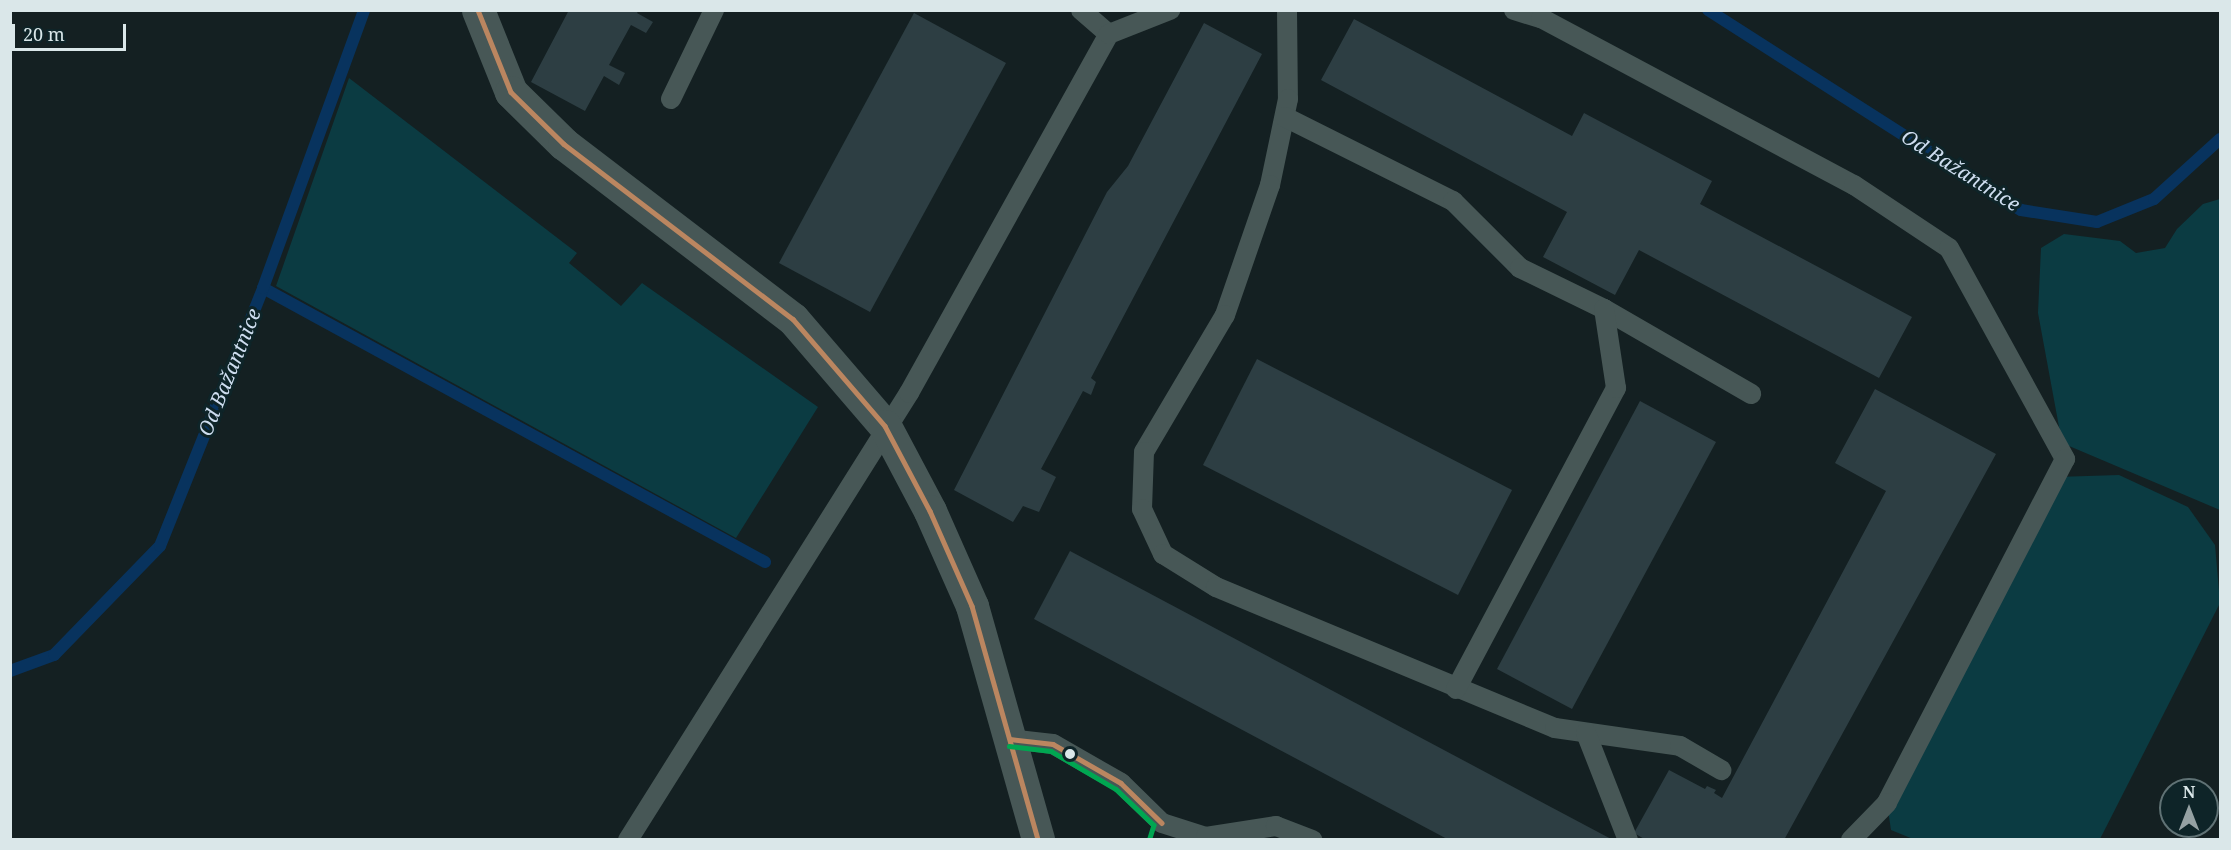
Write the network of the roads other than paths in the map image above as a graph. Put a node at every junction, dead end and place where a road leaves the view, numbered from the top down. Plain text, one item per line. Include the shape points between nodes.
1 (478, 10) edge
2 (714, 10) edge
3 (1081, 10) edge
4 (1170, 10) edge
5 (1287, 10) edge
6 (1514, 10) edge
7 (1108, 34) junction
8 (671, 99) dead end
9 (1285, 117) junction
10 (1604, 309) junction
11 (1751, 394) dead end
12 (885, 426) junction
13 (1456, 689) junction
14 (1586, 733) junction
15 (1010, 739) junction
16 (1721, 770) dead end
17 (1160, 831) edge
18 (628, 840) edge
19 (1038, 840) edge
20 (1312, 840) edge
21 (1628, 840) edge
22 (1851, 840) edge

1 - 12 street via 511,92 564,144 793,318
2 - 8 lane
3 - 7 lane
4 - 7 lane
5 - 9 lane
6 - 22 lane via 1541,18 1854,185 1949,248 2065,459 1887,803
7 - 12 lane via 909,393
9 - 10 lane via 1453,201 1520,268
9 - 13 lane via 1270,185 1225,315 1144,452 1142,509 1163,554 1216,587
10 - 11 lane
10 - 13 lane via 1616,388
12 - 15 street via 930,511 972,606
12 - 18 lane
13 - 14 lane via 1555,728
14 - 16 lane via 1680,746
14 - 21 lane
15 - 17 lane via 1053,744 1121,783
15 - 19 street
17 - 20 lane via 1206,837 1276,826

